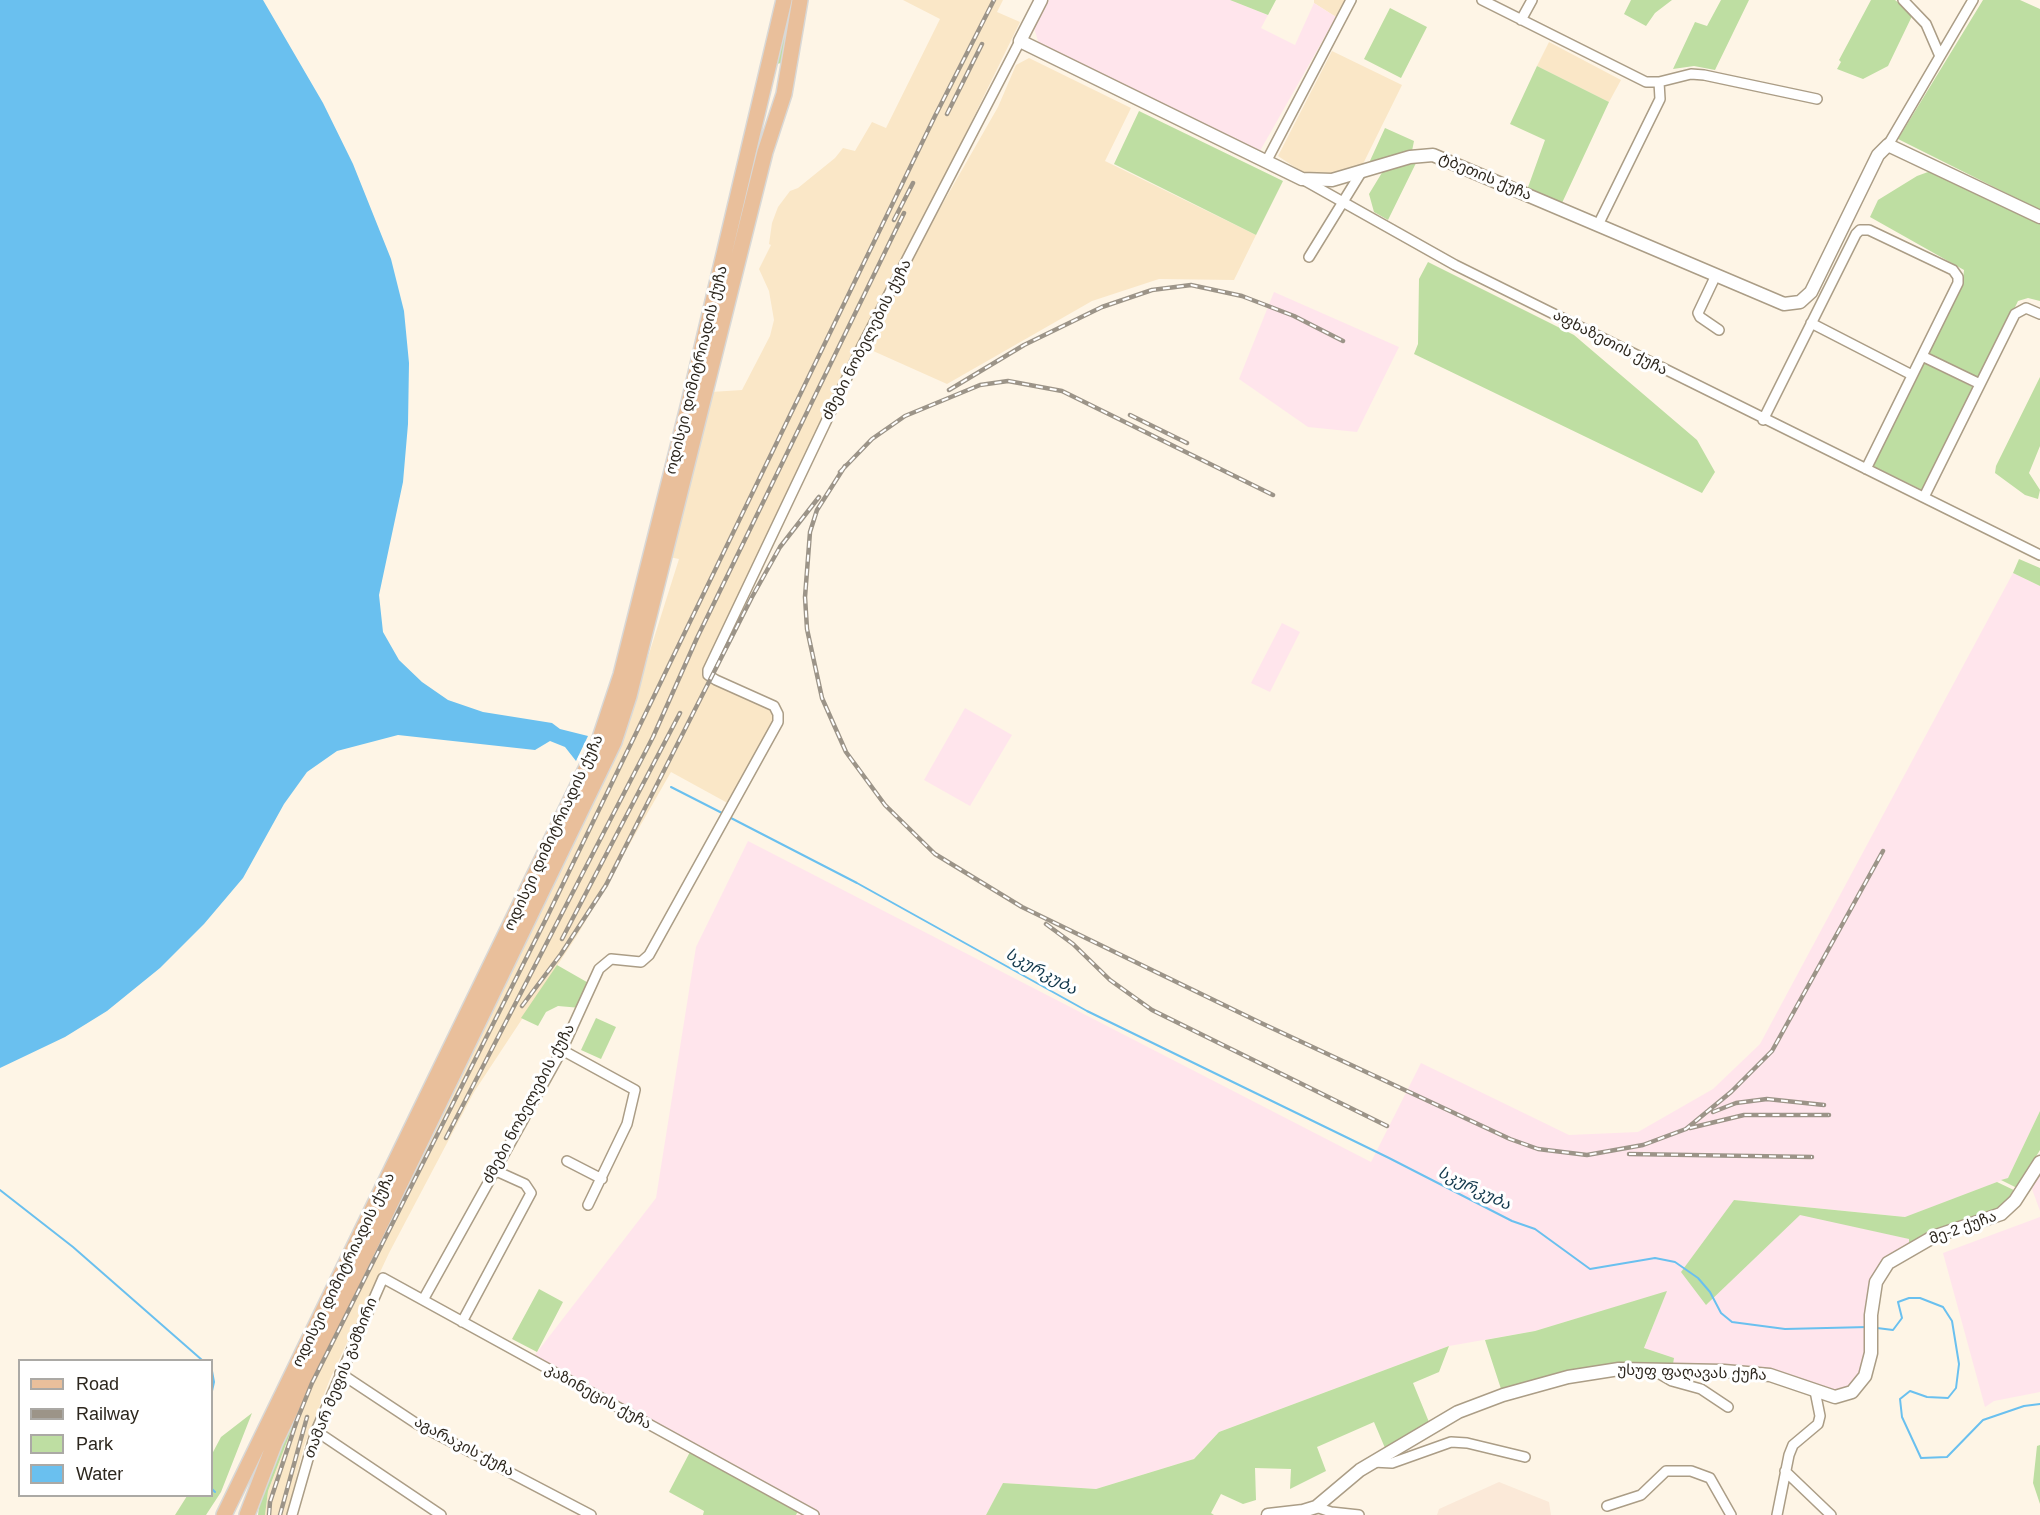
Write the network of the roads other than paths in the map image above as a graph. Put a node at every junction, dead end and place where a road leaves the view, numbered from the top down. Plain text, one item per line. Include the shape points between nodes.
1 (784, 0) edge
2 (800, 0) edge
3 (1041, 0) edge
4 (1350, 0) edge
5 (1482, 0) edge
6 (1532, 0) edge
7 (1903, 0) edge
8 (1973, 0) edge
9 (1521, 20) junction
10 (1020, 41) junction
11 (1939, 54) junction
12 (766, 76) junction
13 (1659, 82) junction
14 (786, 84) junction
15 (1817, 99) dead end
16 (760, 105) junction
17 (777, 115) junction
18 (1888, 145) junction
19 (1266, 162) junction
20 (1362, 171) junction
21 (1302, 179) junction
22 (1341, 202) junction
23 (2040, 217) edge
24 (1598, 225) junction
25 (1309, 257) dead end
26 (1824, 264) junction
27 (1840, 270) junction
28 (1716, 275) junction
29 (2040, 314) edge
30 (1811, 323) junction
31 (1719, 330) dead end
32 (1922, 356) junction
33 (1912, 375) junction
34 (1980, 384) junction
35 (1763, 420) junction
36 (1866, 469) junction
37 (1924, 497) junction
38 (2040, 555) edge
39 (562, 1050) junction
40 (567, 1161) dead end
41 (2040, 1162) edge
42 (494, 1170) junction
43 (602, 1179) junction
44 (588, 1205) dead end
45 (383, 1278) joint
46 (1876, 1282) joint
47 (423, 1300) junction
48 (462, 1322) junction
49 (1651, 1369) junction
50 (340, 1373) junction
51 (1815, 1391) junction
52 (1728, 1407) dead end
53 (316, 1431) junction
54 (1525, 1457) dead end
55 (1373, 1462) junction
56 (1785, 1471) junction
57 (1607, 1506) dead end
58 (1316, 1507) junction
59 (801, 1512) edge
60 (224, 1515) edge
61 (247, 1515) edge
62 (292, 1515) edge
63 (441, 1515) edge
64 (591, 1515) edge
65 (814, 1515) edge
66 (1268, 1515) edge
67 (1359, 1515) edge
68 (1731, 1515) edge
69 (1777, 1515) edge
70 (1831, 1515) edge

1 - 12 main road
2 - 14 main road
3 - 10 street, ძმები ნობელების ქუჩა
4 - 19 street
5 - 9 street
6 - 9 street
7 - 11 street via 1926,24
8 - 11 street
9 - 13 street via 1627,74 1646,82
10 - 19 street, ტბეთის ქუჩა
10 - 39 street, ძმები ნობელების ქუჩა via 862,346 708,669 708,675 716,680 774,706 778,722 649,955 641,962 617,959 603,965
11 - 18 street
12 - 14 main road via 777,76
12 - 16 main road, ოდისეი დიმიტრიადის ქუჩა
13 - 15 street via 1704,75
13 - 24 street via 1660,99
14 - 17 main road, ოდისეი დიმიტრიადის ქუჩა
16 - 17 main road
16 - 60 main road, ოდისეი დიმიტრიადის ქუჩა via 627,652 598,744
17 - 61 main road, ოდისეი დიმიტრიადის ქუჩა via 614,742 275,1442
18 - 23 street
18 - 26 street via 1880,152
19 - 21 street, ტბეთის ქუჩა
20 - 21 street, ტბეთის ქუჩა via 1332,180
20 - 22 street
20 - 24 street, ტბეთის ქუჩა via 1419,155 1433,155
21 - 22 street, აფხაზეთის ქუჩა
22 - 25 street
22 - 35 street, აფხაზეთის ქუჩა via 1455,265
24 - 28 street, ტბეთის ქუჩა
26 - 27 street
26 - 28 street, ტბეთის ქუჩა via 1811,292 1800,302 1784,304
27 - 30 street
27 - 32 street via 1856,234 1865,229 1953,270 1958,284
28 - 31 street via 1698,313
29 - 34 street via 2026,308 2015,314
30 - 33 street
30 - 35 street
32 - 33 street
32 - 34 street
33 - 36 street
34 - 37 street
35 - 36 street, აფხაზეთის ქუჩა
36 - 37 street, აფხაზეთის ქუჩა
37 - 38 street, აფხაზეთის ქუჩა
39 - 42 street, ძმები ნობელების ქუჩა
39 - 43 street via 635,1090 627,1124
40 - 43 street
41 - 46 street, მე-2 ქუჩა via 2007,1210 1909,1249 1888,1263
42 - 47 street, ძმები ნობელების ქუჩა
42 - 48 street via 525,1184 531,1193
43 - 44 street
45 - 47 street, კაზინეცის ქუჩა
45 - 50 street, თამარ მეფის გამზირი
46 - 51 street, უსუფ ფაღავას ქუჩა via 1871,1353 1865,1376 1852,1392 1834,1398
47 - 48 street, კაზინეცის ქუჩა
48 - 59 street, კაზინეცის ქუჩა
49 - 51 street, უსუფ ფაღავას ქუჩა via 1770,1375
49 - 52 street via 1672,1382 1701,1389
49 - 55 street, უსუფ ფაღავას ქუჩა via 1568,1377 1487,1401 1445,1419
50 - 53 street, თამარ მეფის გამზირი
50 - 64 street, აგარაკის ქუჩა via 417,1424
51 - 56 street via 1818,1424 1793,1445
53 - 62 street, თამარ მეფის გამზირი
53 - 63 street
54 - 55 street via 1450,1442 1392,1463
55 - 58 street, უსუფ ფაღავას ქუჩა
56 - 69 street
56 - 70 street
57 - 68 street via 1641,1496 1666,1471 1691,1471 1710,1478
58 - 66 street
58 - 67 street
59 - 65 street, კაზინეცის ქუჩა

